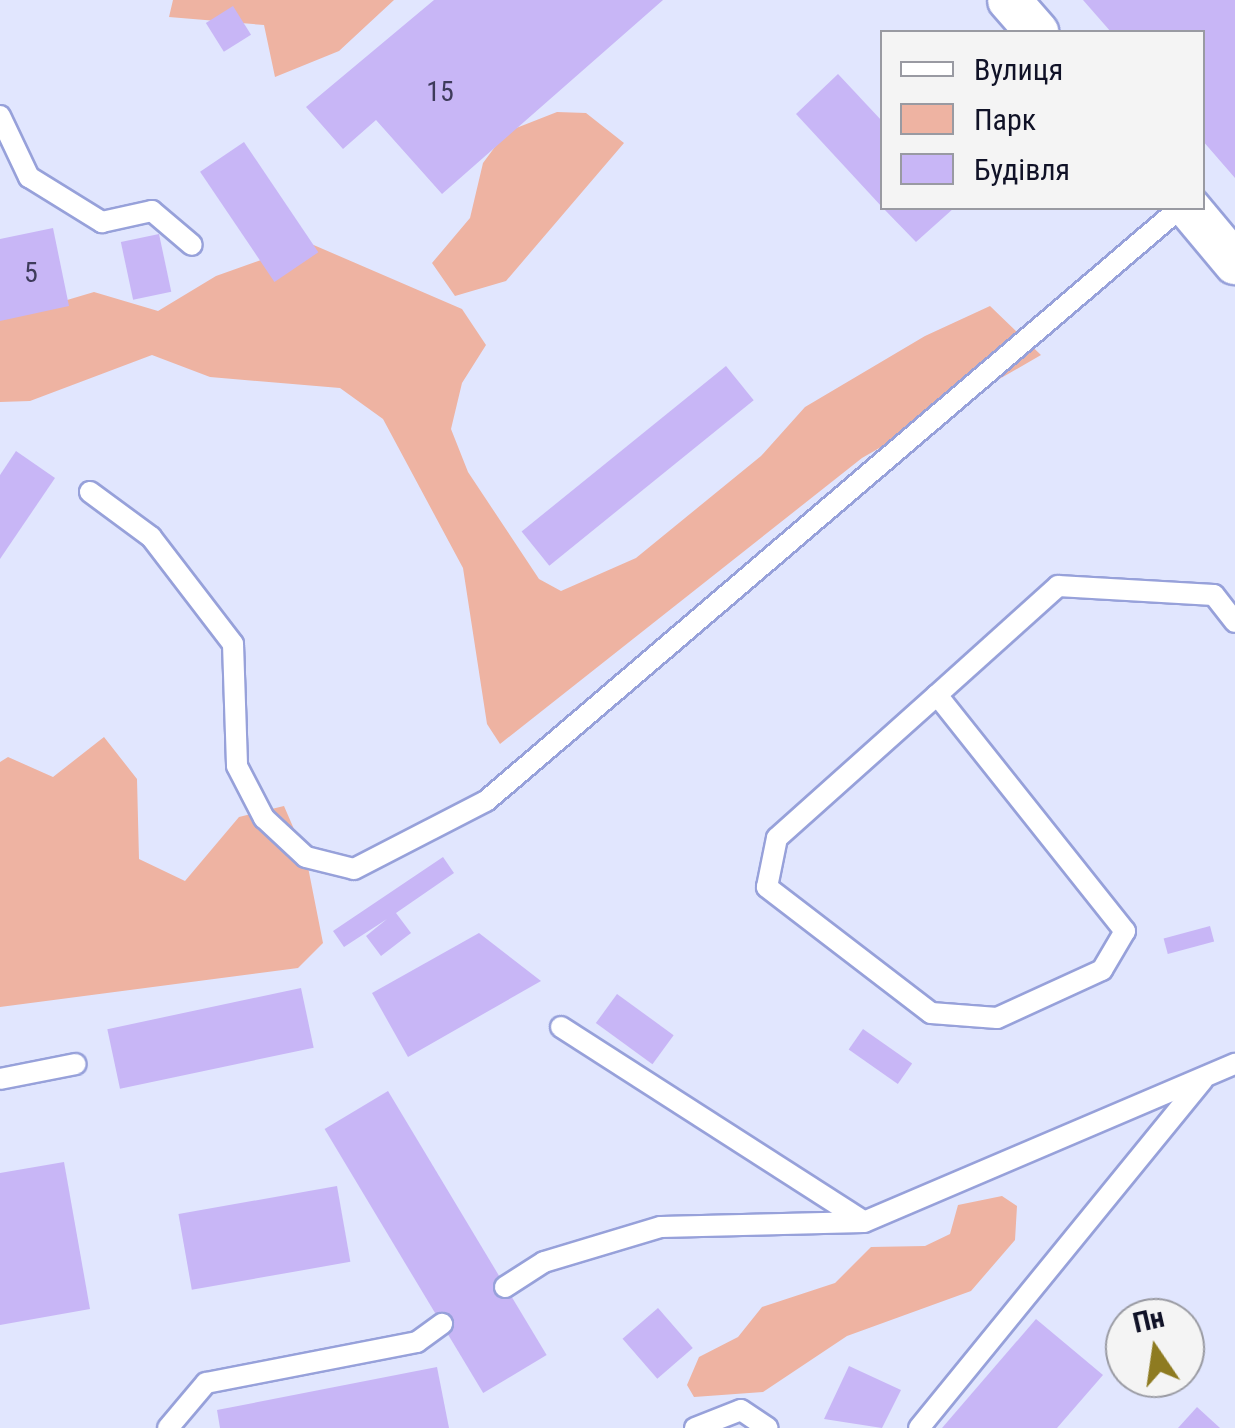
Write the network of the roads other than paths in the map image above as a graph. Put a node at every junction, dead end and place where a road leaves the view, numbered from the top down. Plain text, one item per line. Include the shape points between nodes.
1 (1009, 0) edge
2 (1035, 30) edge
3 (0, 116) edge
4 (1178, 210) edge
5 (1191, 210) edge
6 (192, 245) dead end
7 (1235, 263) edge
8 (90, 492) dead end
9 (1235, 622) edge
10 (937, 694) junction
11 (561, 1027) dead end
12 (76, 1064) dead end
13 (1235, 1064) edge
14 (0, 1078) edge
15 (1204, 1078) junction
16 (864, 1222) junction
17 (505, 1287) dead end
18 (442, 1324) dead end
19 (168, 1428) edge
20 (694, 1428) edge
21 (768, 1428) edge
22 (918, 1428) edge

1 - 2 street
3 - 6 lane via 28,176 102,222 152,211
4 - 8 lane via 486,801 354,869 306,856 264,818 237,766 232,644 151,538
5 - 7 street
9 - 10 lane via 1214,595 1058,586
10 - 10 lane via 777,838 767,887 931,1013 997,1018 1102,970 1125,930
11 - 16 lane
12 - 14 lane
13 - 15 lane
15 - 16 lane
15 - 22 lane
16 - 17 lane via 661,1227 544,1262
18 - 19 lane via 418,1342 206,1383
20 - 21 lane via 740,1410

